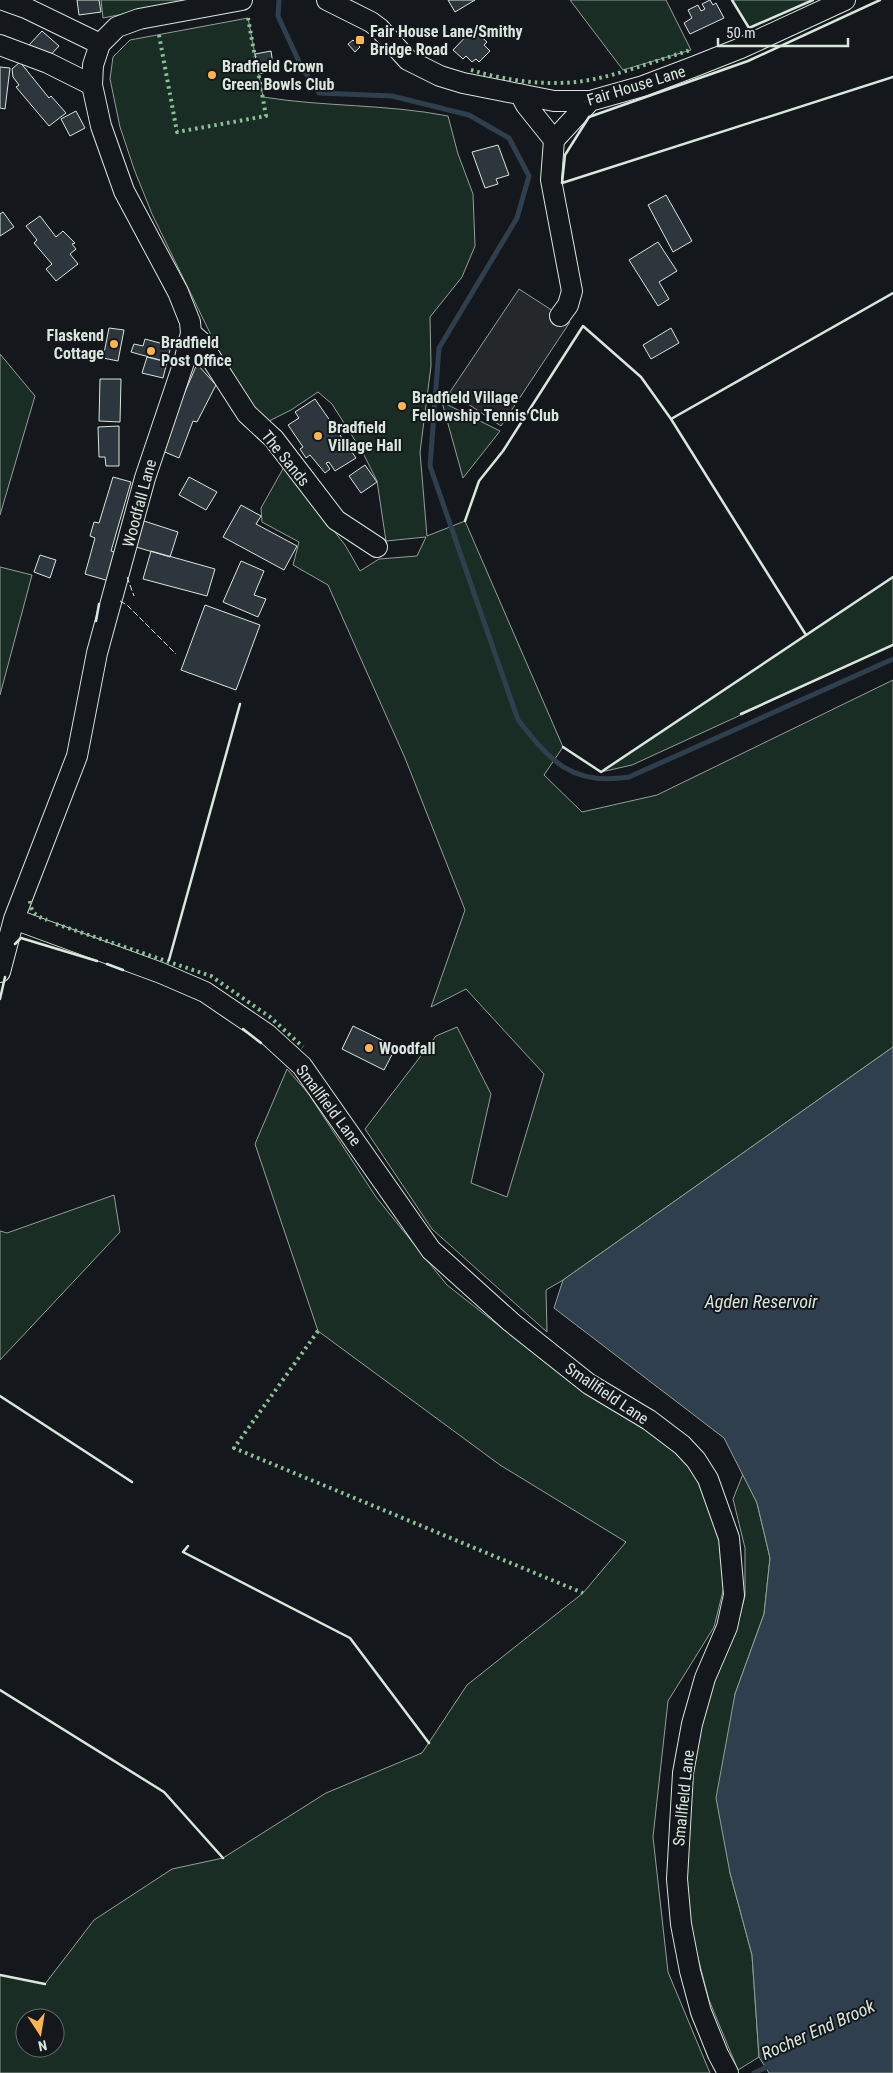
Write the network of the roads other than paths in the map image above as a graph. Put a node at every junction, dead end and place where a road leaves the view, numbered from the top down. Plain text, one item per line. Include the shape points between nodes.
1 (3, 0) edge
2 (242, 0) edge
3 (327, 0) edge
4 (360, 0) edge
5 (845, 0) edge
6 (370, 22) junction
7 (100, 44) junction
8 (0, 45) edge
9 (92, 85) junction
10 (520, 94) junction
11 (590, 102) junction
12 (554, 140) junction
13 (560, 316) dead end
14 (191, 333) junction
15 (377, 547) dead end
16 (14, 919) junction
17 (0, 972) edge
18 (728, 2073) edge

1 - 7 street
2 - 7 street via 139,19 117,27
3 - 6 street
4 - 6 street, Fair House Lane
5 - 11 street, Fair House Lane via 693,67
6 - 10 street, Fair House Lane via 408,60 440,76
7 - 9 street, Woodfall Lane via 93,65
8 - 9 street via 48,63
9 - 14 street, Woodfall Lane via 101,126 124,191 184,304
10 - 11 street, Fair House Lane via 554,101
10 - 12 street
11 - 12 street
12 - 13 street via 552,180 572,291 568,306
14 - 15 street, The Sands via 200,340 247,414 274,439 336,520
14 - 16 street, Woodfall Lane via 145,478 97,653 77,756
16 - 17 street, Woodfall Lane
16 - 18 street, Smallfield Lane via 205,992 266,1034 302,1066 431,1250 511,1322 589,1384 649,1420 682,1446 708,1479 729,1538 734,1595 727,1627 705,1678 692,1724 682,1781 677,1879 690,1971 701,2012

